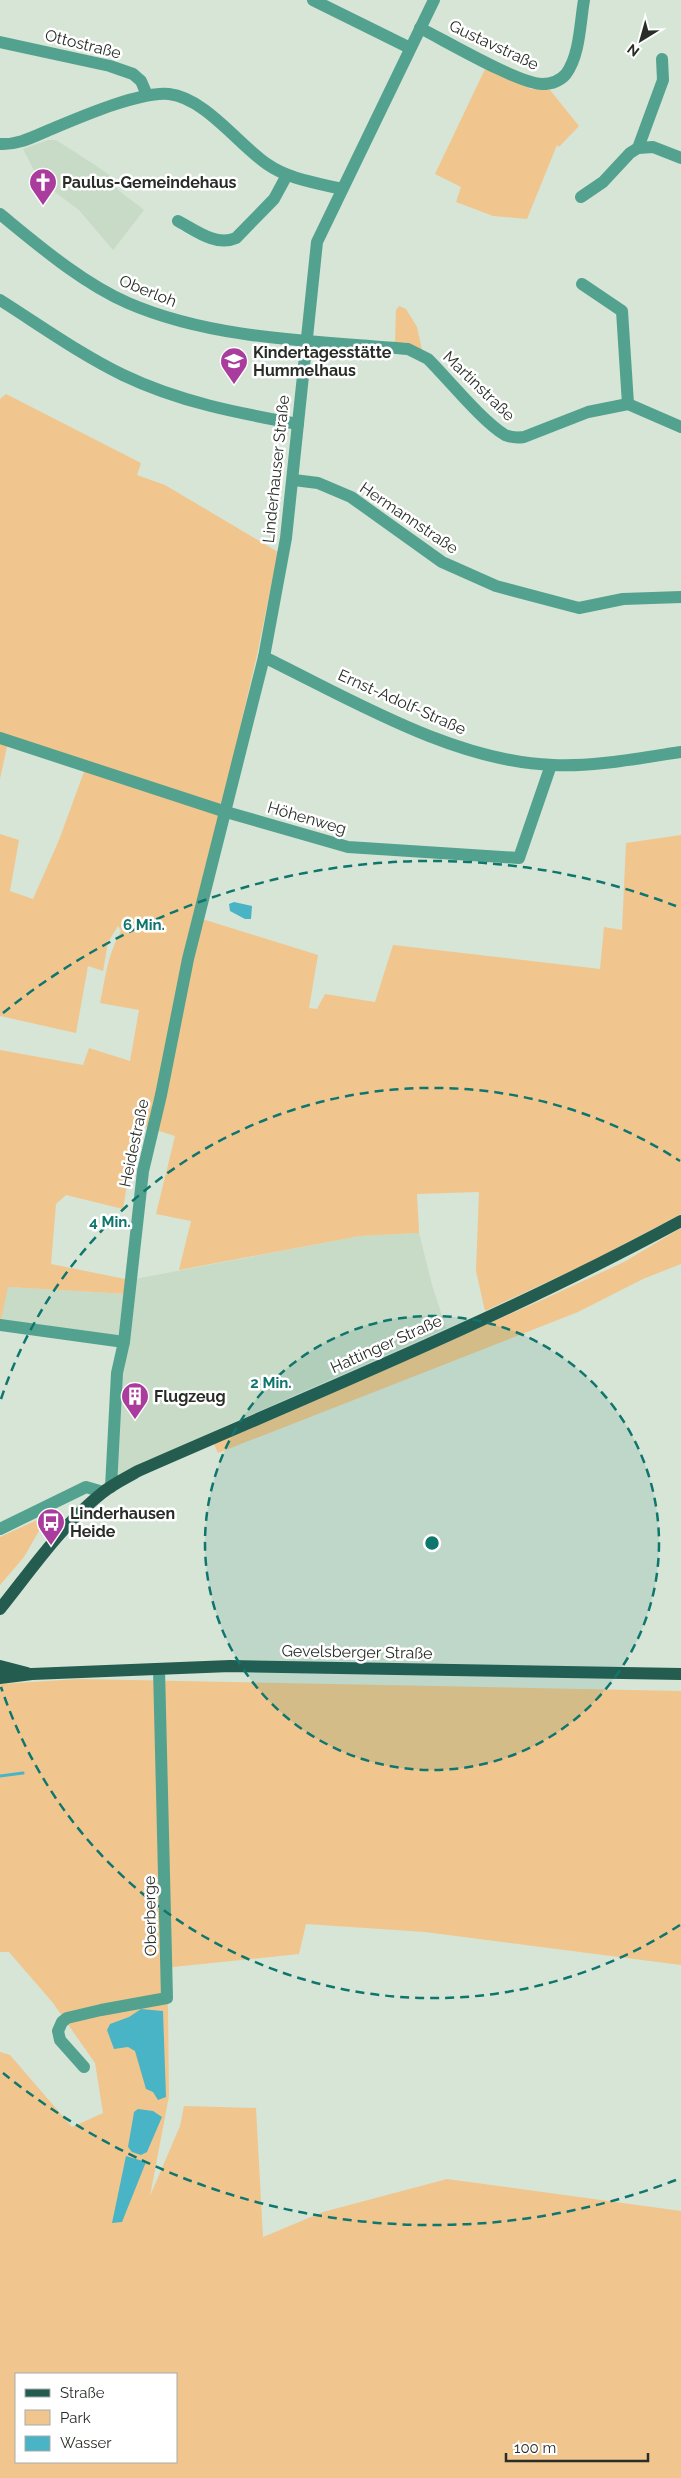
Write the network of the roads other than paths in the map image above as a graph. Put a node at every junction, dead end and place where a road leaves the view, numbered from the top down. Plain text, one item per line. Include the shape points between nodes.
1 (313, 0) edge
2 (434, 0) edge
3 (584, 0) edge
4 (420, 28) junction
5 (0, 42) edge
6 (410, 48) junction
7 (662, 59) dead end
8 (147, 95) junction
9 (0, 144) edge
10 (638, 148) junction
11 (681, 158) edge
12 (287, 175) junction
13 (342, 189) junction
14 (581, 197) dead end
15 (0, 214) edge
16 (178, 221) dead end
17 (582, 284) dead end
18 (0, 300) edge
19 (307, 340) junction
20 (628, 404) junction
21 (298, 424) junction
22 (681, 427) edge
23 (294, 480) junction
24 (681, 597) edge
25 (264, 657) junction
26 (0, 738) edge
27 (681, 752) edge
28 (551, 765) junction
29 (226, 812) junction
30 (681, 1221) edge
31 (0, 1325) edge
32 (124, 1342) junction
33 (107, 1489) junction
34 (0, 1529) edge
35 (2, 1604) edge
36 (2, 1668) edge
37 (159, 1669) junction
38 (681, 1674) edge
39 (84, 2067) dead end

1 - 6 street
2 - 4 street, Linderhauser Straße
3 - 4 street, Gustavstraße via 575,56 564,76 549,84 521,79
4 - 6 street, Linderhauser Straße
5 - 8 street, Ottostraße via 133,74
6 - 13 street, Linderhauser Straße
7 - 10 street via 662,80
8 - 9 street via 24,141
8 - 12 street via 171,94 194,104 268,165
10 - 11 street via 653,147
10 - 14 street via 603,182
12 - 13 street
12 - 16 street via 274,199 236,238 228,242 209,237
13 - 19 street, Linderhauser Straße via 317,242
15 - 19 street, Oberloh via 37,244 127,303 169,318 211,327
17 - 20 street via 622,311
18 - 21 street via 82,352 143,384 207,406
19 - 20 street, Martinstraße via 408,349 428,359 491,423 506,436 516,438 588,412
19 - 21 street, Linderhauser Straße
20 - 22 street
21 - 23 street, Linderhauser Straße
23 - 24 street, Hermannstraße via 318,483 350,497 442,562 496,586 578,608 623,599
23 - 25 street, Linderhauser Straße
25 - 28 street, Ernst-Adolf-Straße via 432,737 487,754
25 - 29 street, Linderhauser Straße
26 - 29 street, Höhenweg
27 - 28 street, Ernst-Adolf-Straße
28 - 29 street, Höhenweg via 519,858 348,847
29 - 32 street, Heidestraße via 188,960 143,1171
30 - 33 main road, Hattinger Straße via 542,1291 138,1471
31 - 32 street
32 - 33 street, Heidestraße via 117,1373
33 - 34 street via 86,1487
33 - 35 main road, Hattinger Straße via 76,1517
36 - 37 main road, Gevelsberger Straße via 32,1674
37 - 38 main road, Gevelsberger Straße via 293,1667
37 - 39 street, Oberberge via 167,1998 101,2010 62,2022 58,2031 60,2040

